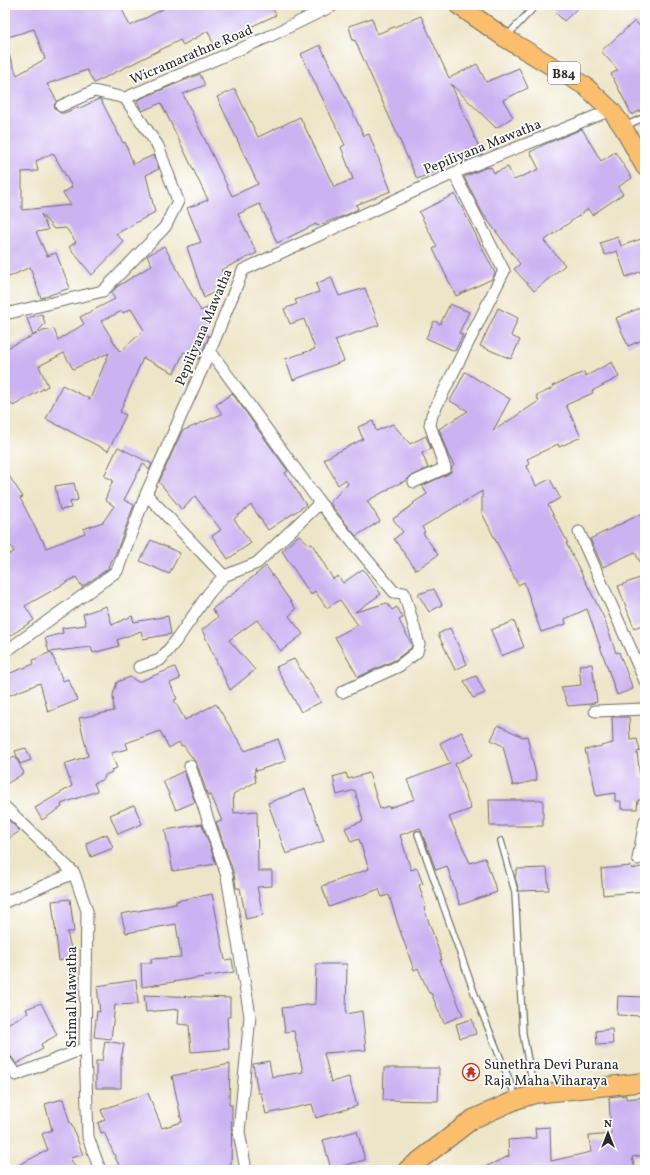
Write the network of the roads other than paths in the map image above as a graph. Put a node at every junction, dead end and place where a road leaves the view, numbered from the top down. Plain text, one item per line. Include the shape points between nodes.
1 (334, 5) edge
2 (458, 5) edge
3 (536, 5) edge
4 (505, 38) junction
5 (125, 98) junction
6 (61, 106) dead end
7 (610, 110) junction
8 (645, 117) edge
9 (623, 127) junction
10 (645, 167) edge
11 (454, 173) junction
12 (5, 314) edge
13 (210, 351) junction
14 (414, 482) dead end
15 (146, 494) junction
16 (320, 503) junction
17 (579, 532) dead end
18 (224, 576) junction
19 (5, 652) edge
20 (139, 667) dead end
21 (645, 681) edge
22 (342, 692) dead end
23 (645, 709) edge
24 (595, 711) dead end
25 (190, 766) dead end
26 (5, 807) edge
27 (645, 821) edge
28 (418, 834) dead end
29 (501, 841) dead end
30 (638, 859) dead end
31 (74, 873) junction
32 (5, 902) edge
33 (85, 1048) junction
34 (5, 1060) edge
35 (645, 1082) edge
36 (535, 1094) junction
37 (516, 1100) junction
38 (100, 1170) edge
39 (246, 1170) edge
40 (408, 1170) edge

1 - 5 street, Wicramarathne Road via 268,37
2 - 4 main road, B84
3 - 4 lane
4 - 7 main road, B84 via 585,86
5 - 6 street via 94,91
5 - 12 street, Wicramarathne Road via 158,146 178,201 165,227 103,292
7 - 9 main road, B84
7 - 11 street, Pepiliyana Mawatha
8 - 9 lane
9 - 10 main road, B84
11 - 13 street, Pepiliyana Mawatha via 243,270
11 - 14 street via 504,271 432,415 430,425 445,468
13 - 15 street, Pepiliyana Mawatha
13 - 16 street
15 - 18 street
15 - 19 street, Pepiliyana Mawatha via 117,571
16 - 18 street via 257,563
16 - 22 street via 394,592 404,593 419,644 417,652 399,666
17 - 21 street
18 - 20 street via 160,660
23 - 24 street
25 - 39 street via 227,876 250,1016 239,1132
26 - 31 street, Srimal Mawatha
27 - 30 street
28 - 37 lane via 474,995
29 - 36 lane via 514,892 523,1034
31 - 32 street
31 - 33 street, Srimal Mawatha via 87,911
33 - 34 street via 16,1075
33 - 38 street, Srimal Mawatha via 88,1137
35 - 36 main road
36 - 37 main road
37 - 40 main road via 473,1119

